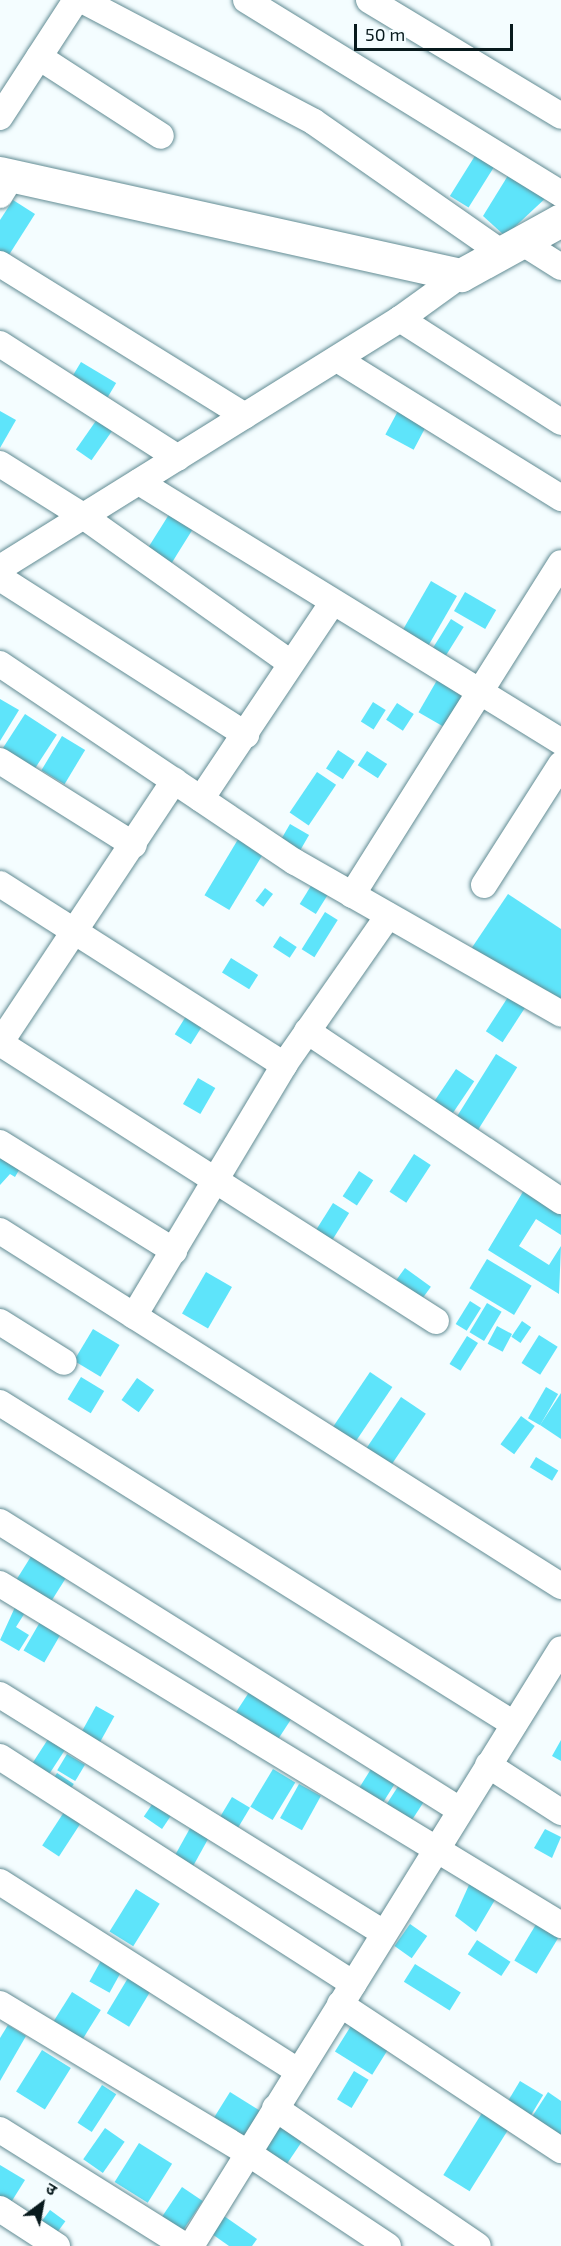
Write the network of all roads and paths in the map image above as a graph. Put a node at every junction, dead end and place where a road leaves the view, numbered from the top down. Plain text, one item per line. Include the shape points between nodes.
1 (75, 0) edge
2 (82, 0) edge
3 (246, 0) edge
4 (369, 0) edge
5 (39, 57) junction
6 (561, 116) edge
7 (0, 117) edge
8 (161, 136) dead end
9 (4, 182) edge
10 (561, 194) edge
11 (561, 220) edge
12 (512, 248) junction
13 (0, 264) edge
14 (561, 267) edge
15 (461, 275) junction
16 (400, 320) junction
17 (0, 344) edge
18 (337, 359) junction
19 (245, 416) junction
20 (561, 422) edge
21 (178, 458) junction
22 (0, 464) edge
23 (139, 482) junction
24 (561, 498) edge
25 (83, 516) junction
26 (561, 563) edge
27 (0, 568) edge
28 (0, 578) edge
29 (333, 603) junction
30 (289, 662) junction
31 (0, 664) edge
32 (477, 691) junction
33 (246, 735) junction
34 (561, 742) edge
35 (0, 761) edge
36 (561, 764) edge
37 (174, 781) junction
38 (201, 799) junction
39 (134, 845) junction
40 (0, 884) edge
41 (484, 885) dead end
42 (351, 895) junction
43 (388, 916) junction
44 (73, 933) junction
45 (8, 1013) edge
46 (561, 1014) edge
47 (307, 1031) junction
48 (0, 1043) edge
49 (284, 1065) junction
50 (0, 1143) edge
51 (217, 1181) junction
52 (561, 1202) edge
53 (0, 1231) edge
54 (174, 1251) junction
55 (134, 1316) junction
56 (436, 1321) dead end
57 (0, 1322) edge
58 (64, 1362) dead end
59 (0, 1403) edge
60 (0, 1522) edge
61 (0, 1584) edge
62 (561, 1586) edge
63 (561, 1648) edge
64 (0, 1695) edge
65 (514, 1724) junction
66 (0, 1757) edge
67 (488, 1766) junction
68 (460, 1810) junction
69 (561, 1812) edge
70 (436, 1849) junction
71 (0, 1882) edge
72 (561, 1925) edge
73 (384, 1933) junction
74 (346, 1994) junction
75 (0, 2004) edge
76 (298, 2071) junction
77 (275, 2108) junction
78 (0, 2130) edge
79 (561, 2150) edge
80 (248, 2153) junction
81 (0, 2209) edge
82 (57, 2246) edge
83 (185, 2246) edge
84 (191, 2246) edge
85 (388, 2246) edge
86 (478, 2246) edge

1 - 5 street
2 - 12 street via 314,122
3 - 10 street
4 - 6 street
5 - 7 street
5 - 8 street
9 - 15 street
11 - 12 street
12 - 14 street
12 - 15 street
13 - 19 street
15 - 16 street
16 - 18 street
16 - 20 street
17 - 21 street
18 - 19 street
18 - 24 street
19 - 21 street
21 - 23 street
22 - 25 street
23 - 25 street
23 - 29 street
25 - 27 street
25 - 30 street
26 - 32 street
28 - 33 street
29 - 30 street
29 - 32 street
30 - 33 street
31 - 37 street
32 - 34 street
32 - 42 street
33 - 38 street
35 - 39 street
36 - 41 street
37 - 38 street
37 - 39 street
38 - 42 street
39 - 44 street
40 - 44 street
42 - 43 street
43 - 46 street
43 - 47 street
44 - 45 street
44 - 49 street
45 - 48 street
47 - 49 street
47 - 52 street
48 - 51 street
49 - 51 street
50 - 54 street
51 - 54 street
51 - 56 street
53 - 55 street
54 - 55 street
55 - 62 street
57 - 58 street
59 - 65 street
60 - 68 street
61 - 70 street
63 - 65 street
64 - 73 street
65 - 67 street
66 - 74 street
67 - 68 street
67 - 69 street
68 - 70 street
70 - 72 street
70 - 73 street
71 - 76 street
73 - 74 street
74 - 76 street
74 - 79 street
75 - 80 street
76 - 77 street
77 - 80 street
77 - 86 street
78 - 83 street
80 - 84 street
80 - 85 street
81 - 82 street

